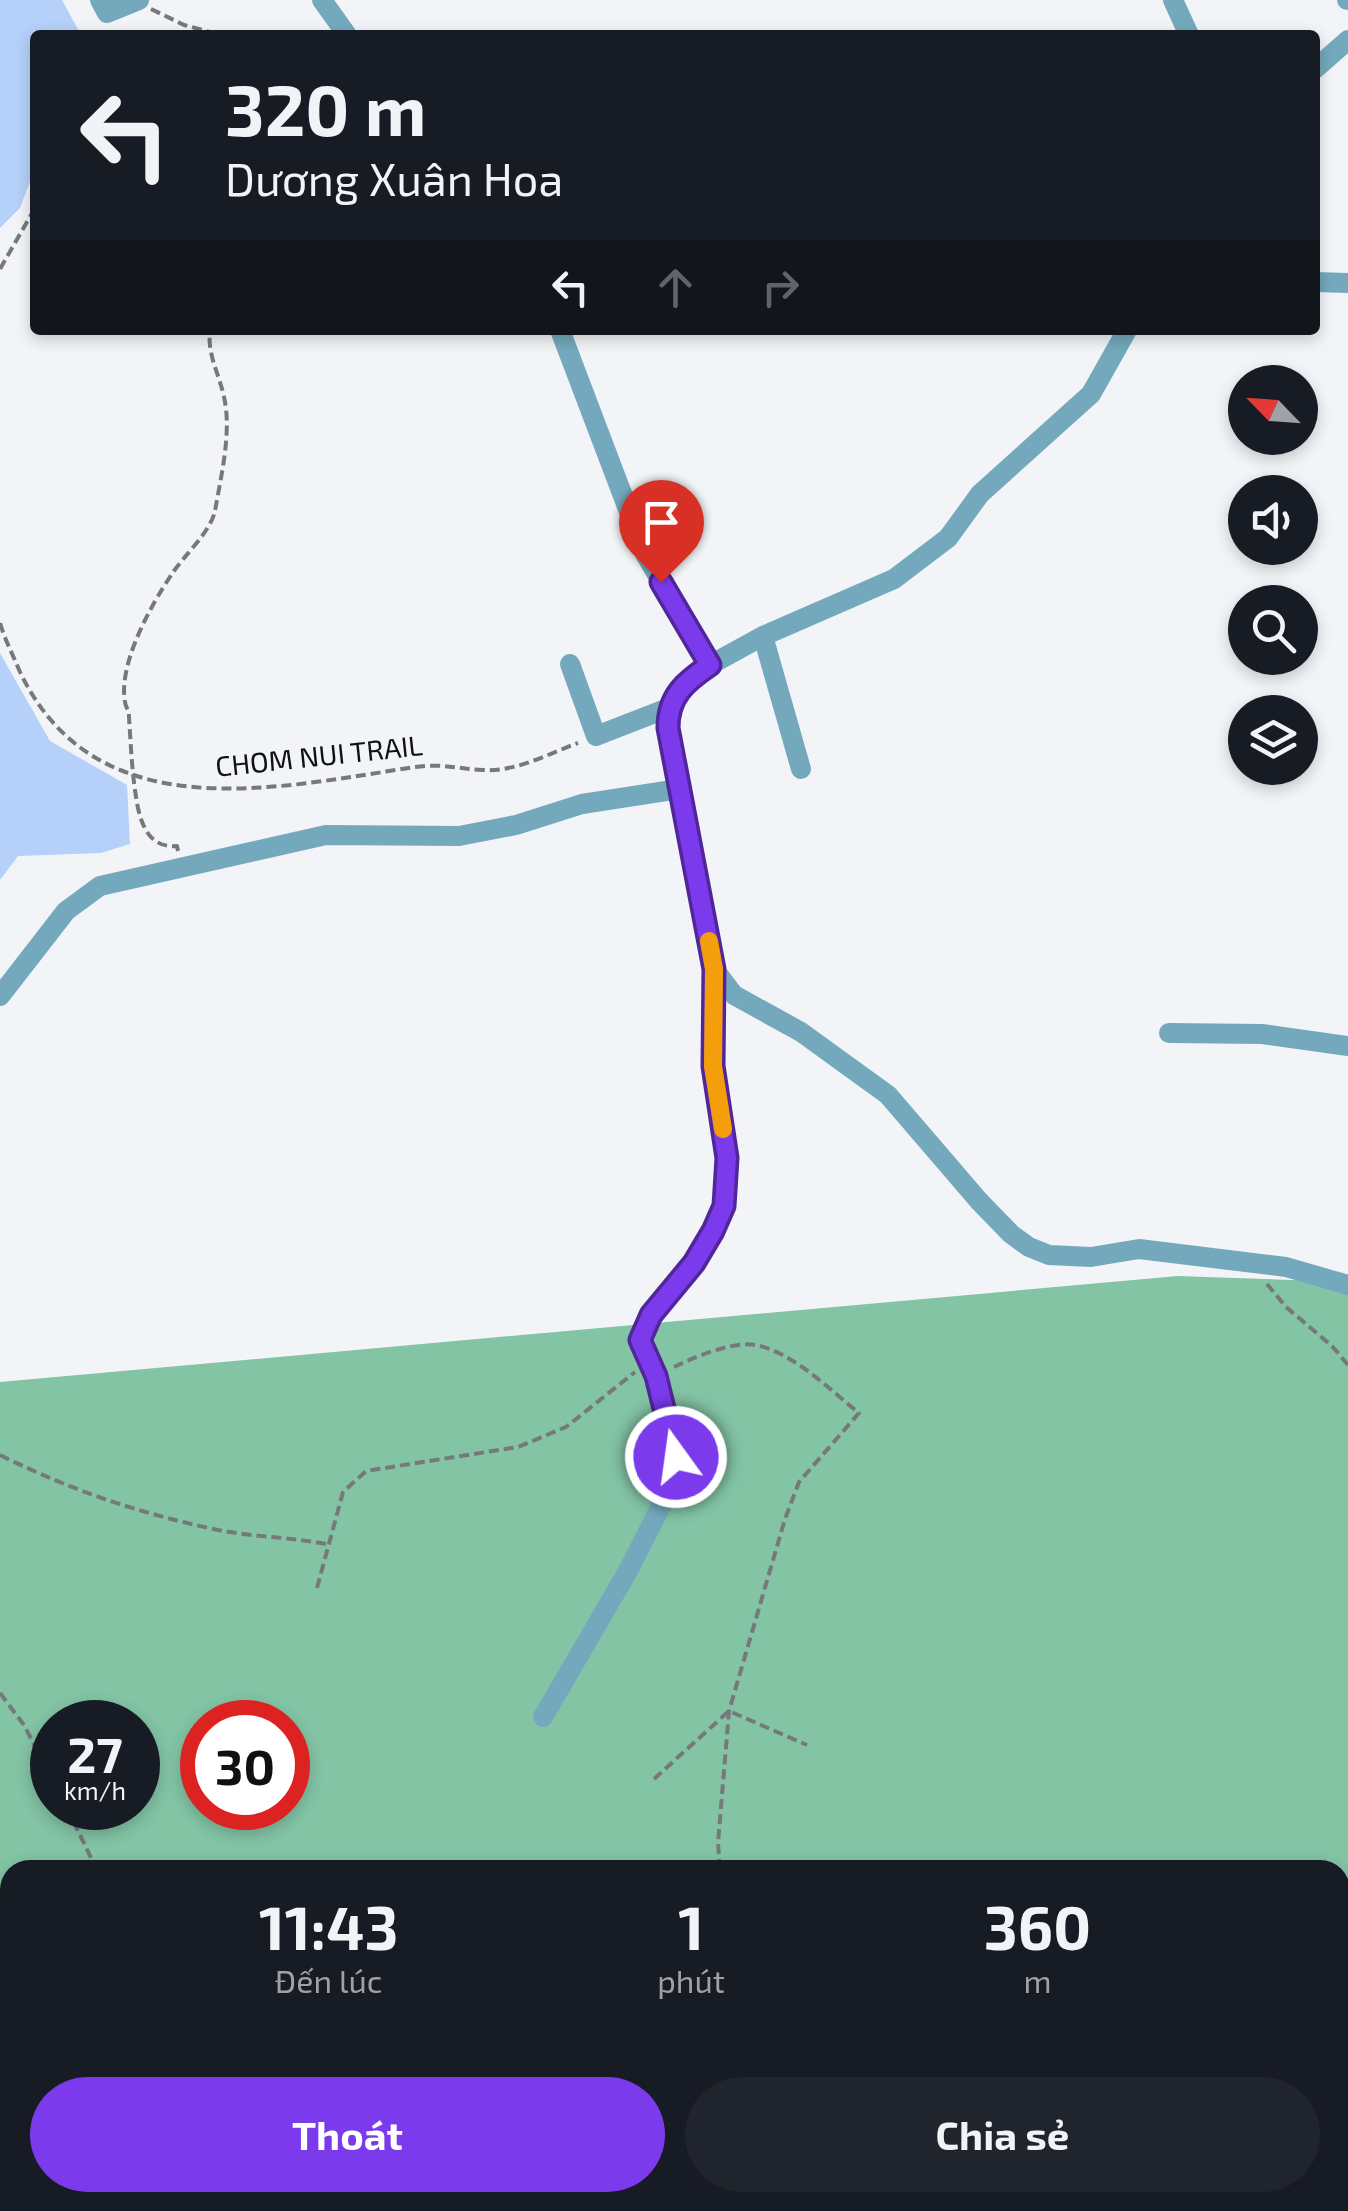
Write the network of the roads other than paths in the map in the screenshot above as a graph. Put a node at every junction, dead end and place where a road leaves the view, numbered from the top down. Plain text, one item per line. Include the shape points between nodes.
1 (100, 0) edge
2 (322, 0) edge
3 (1173, 0) edge
4 (137, 1) edge
5 (343, 30) edge
6 (1187, 30) edge
7 (1348, 40) edge
8 (1320, 65) edge
9 (1320, 282) edge
10 (1348, 283) edge
11 (562, 335) edge
12 (1124, 335) edge
13 (764, 636) junction
14 (570, 664) dead end
15 (710, 665) junction
16 (668, 708) junction
17 (801, 769) dead end
18 (680, 789) junction
19 (714, 969) junction
20 (0, 996) edge
21 (1169, 1033) dead end
22 (1348, 1046) edge
23 (1348, 1285) edge
24 (543, 1717) dead end

1 - 4 street via 107,13
2 - 5 street
3 - 6 street
7 - 8 street
9 - 10 street
11 - 15 street via 644,554
12 - 13 street via 1091,394 980,494 948,538 894,580
13 - 15 street
13 - 17 street
14 - 16 street via 596,736
15 - 16 street via 683,684
16 - 18 street
18 - 19 street
18 - 20 street via 582,804 459,836 326,835 100,886 66,911
19 - 23 street via 734,995 888,1095 1029,1247 1050,1255 1139,1249 1268,1264
19 - 24 street via 713,1066 727,1158 724,1206 640,1340 676,1457 666,1496 628,1571
21 - 22 street via 1262,1034

